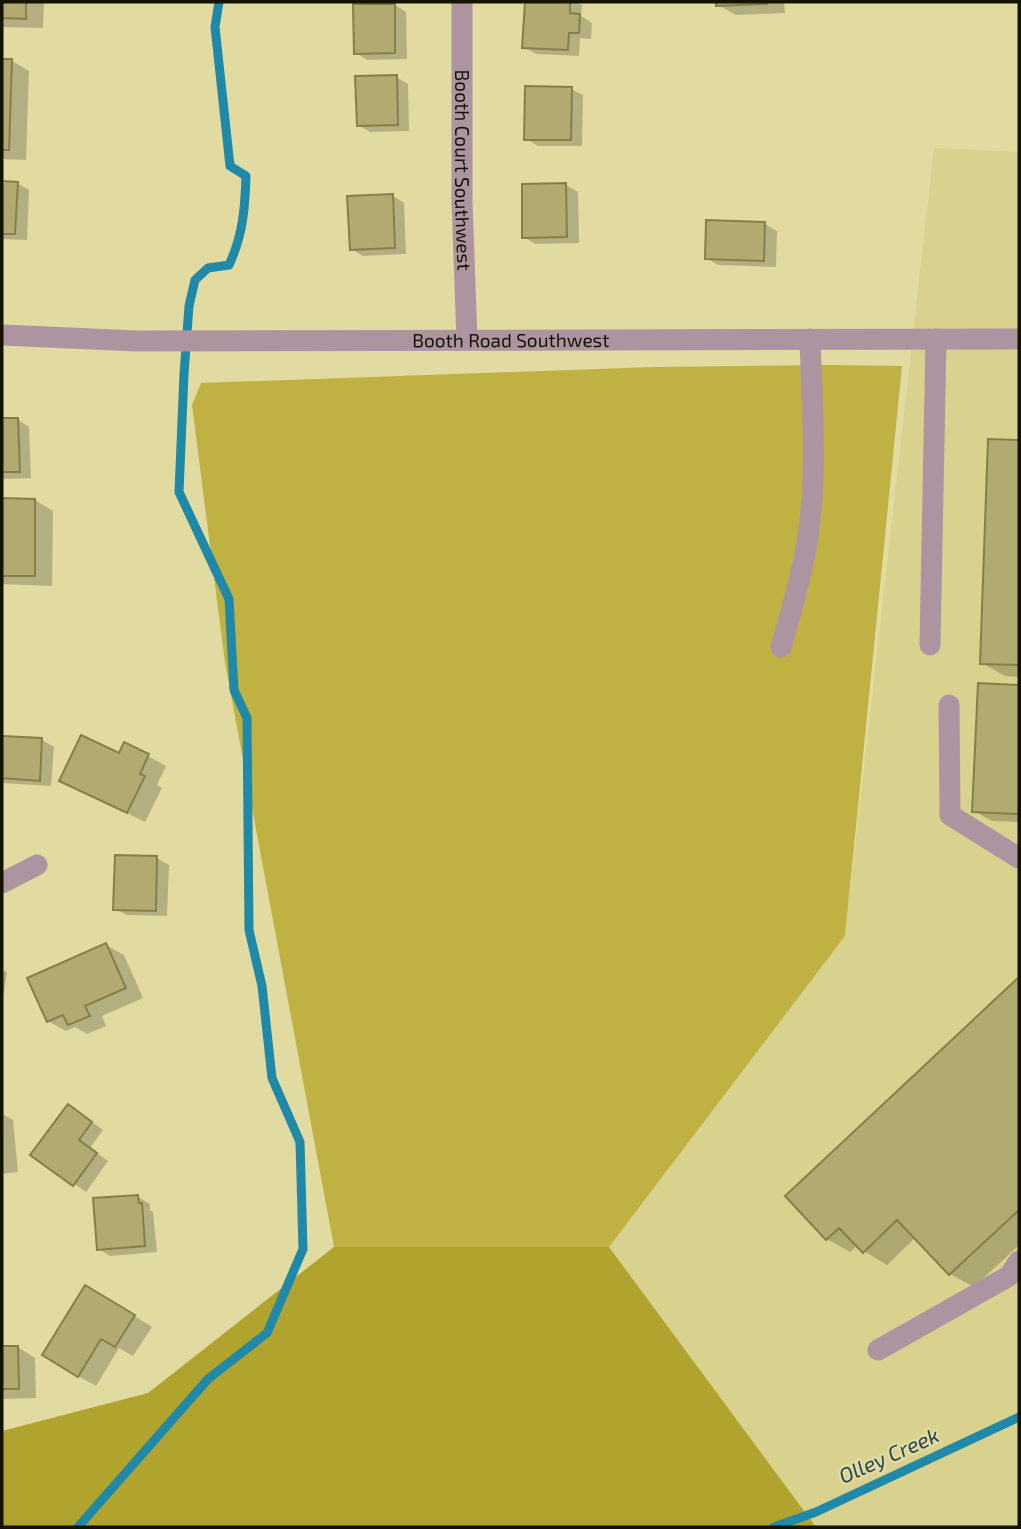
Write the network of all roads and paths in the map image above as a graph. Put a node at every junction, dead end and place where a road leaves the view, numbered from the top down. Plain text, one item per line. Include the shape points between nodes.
1 (462, 2) edge
2 (2, 335) edge
3 (810, 338) junction
4 (936, 339) junction
5 (1019, 339) edge
6 (467, 340) junction
7 (930, 645) dead end
8 (781, 647) dead end
9 (949, 705) dead end
10 (1019, 858) edge
11 (37, 865) dead end
12 (2, 883) edge
13 (1019, 1261) edge
14 (878, 1350) dead end

1 - 6 street, Booth Court Southwest
2 - 6 street, Booth Road Southwest via 137,341
3 - 4 street, Booth Road Southwest
3 - 6 street, Booth Road Southwest
3 - 8 street via 811,508 800,579
4 - 5 street, Booth Road Southwest
4 - 7 street
9 - 10 street via 950,815
11 - 12 street
13 - 14 street via 1009,1276

